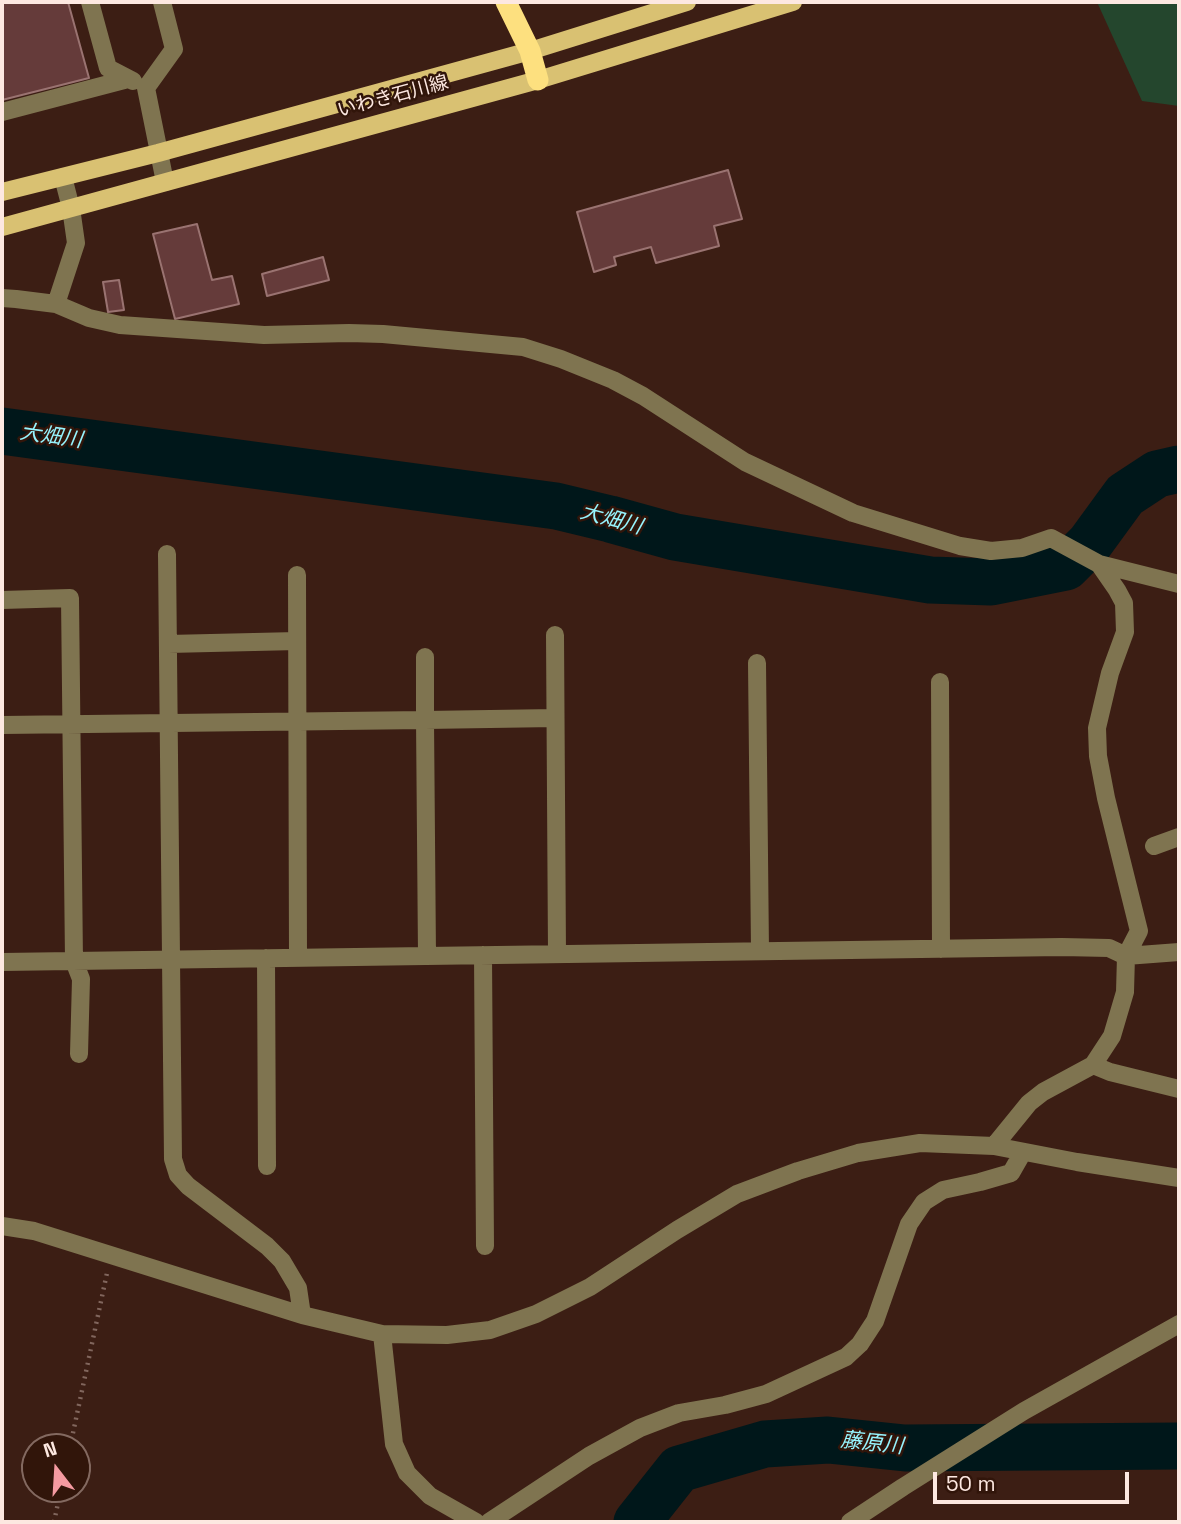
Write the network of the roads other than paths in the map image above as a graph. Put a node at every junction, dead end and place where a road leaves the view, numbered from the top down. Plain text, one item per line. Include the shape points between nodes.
1 (90, 2) edge
2 (162, 2) edge
3 (506, 2) edge
4 (687, 2) edge
5 (793, 2) edge
6 (530, 51) junction
7 (128, 79) junction
8 (538, 80) junction
9 (146, 88) junction
10 (2, 112) edge
11 (158, 153) junction
12 (63, 177) junction
13 (165, 182) junction
14 (2, 192) edge
15 (71, 208) junction
16 (2, 227) edge
17 (2, 298) edge
18 (56, 304) junction
19 (167, 554) dead end
20 (1097, 563) junction
21 (297, 575) dead end
22 (1179, 584) edge
23 (2, 600) edge
24 (555, 635) dead end
25 (297, 641) junction
26 (168, 644) junction
27 (425, 657) dead end
28 (757, 663) dead end
29 (940, 682) dead end
30 (555, 718) junction
31 (425, 720) junction
32 (297, 721) junction
33 (169, 723) junction
34 (72, 724) junction
35 (2, 725) edge
36 (1179, 837) edge
37 (1154, 846) dead end
38 (941, 949) junction
39 (760, 951) junction
40 (1179, 952) edge
41 (557, 954) junction
42 (483, 955) junction
43 (427, 956) junction
44 (1126, 956) junction
45 (266, 958) junction
46 (298, 958) junction
47 (172, 960) junction
48 (75, 961) junction
49 (2, 962) edge
50 (79, 1054) dead end
51 (1093, 1065) junction
52 (1179, 1089) edge
53 (994, 1146) junction
54 (1023, 1152) junction
55 (267, 1166) dead end
56 (1179, 1178) edge
57 (2, 1226) edge
58 (485, 1246) dead end
59 (302, 1315) junction
60 (1179, 1324) edge
61 (383, 1334) junction
62 (476, 1522) edge
63 (489, 1522) edge
64 (850, 1522) edge

1 - 7 street via 108,68
2 - 9 street via 174,49
3 - 6 highway
4 - 6 main road, いわき石川線
5 - 8 main road, いわき石川線
6 - 8 highway
6 - 11 main road, いわき石川線
7 - 9 street
7 - 10 street
8 - 13 main road, いわき石川線
9 - 11 street
11 - 12 main road, いわき石川線
11 - 13 street
12 - 14 main road, いわき石川線
12 - 15 street
13 - 15 main road, いわき石川線
15 - 16 main road, いわき石川線
15 - 18 street via 76,243
17 - 18 street
18 - 20 street via 120,325 264,335 383,334 523,347 613,380 745,463 853,513 991,551 1022,548 1051,538
19 - 26 street
20 - 22 street
20 - 44 street via 1124,603 1125,632 1097,728 1106,798 1139,931
21 - 25 street
23 - 34 street via 70,598
24 - 30 street
25 - 26 street
25 - 32 street
26 - 33 street
27 - 31 street
28 - 39 street
29 - 38 street
30 - 31 street
30 - 41 street
31 - 32 street
31 - 43 street
32 - 33 street
32 - 46 street
33 - 34 street
33 - 47 street
34 - 35 street
34 - 48 street
36 - 37 street
38 - 39 street
38 - 44 street via 1110,948
39 - 41 street
40 - 44 street
41 - 42 street
42 - 43 street
42 - 58 street
43 - 46 street
44 - 51 street via 1125,992 1112,1036
45 - 46 street
45 - 47 street
45 - 55 street
47 - 48 street
47 - 59 street via 173,1159 178,1175 282,1261 298,1288
48 - 49 street
48 - 50 street via 81,979
51 - 52 street
51 - 53 street via 1029,1103
53 - 54 street
53 - 61 street via 920,1143 858,1153 797,1171 737,1194 590,1287 536,1314 490,1330
54 - 56 street
54 - 63 street via 1011,1173 943,1190 924,1202 909,1224 875,1321 846,1357 766,1394 679,1413 640,1427
57 - 59 street via 34,1231
59 - 61 street
60 - 64 street via 1024,1411
61 - 62 street via 394,1444 407,1473 429,1496

